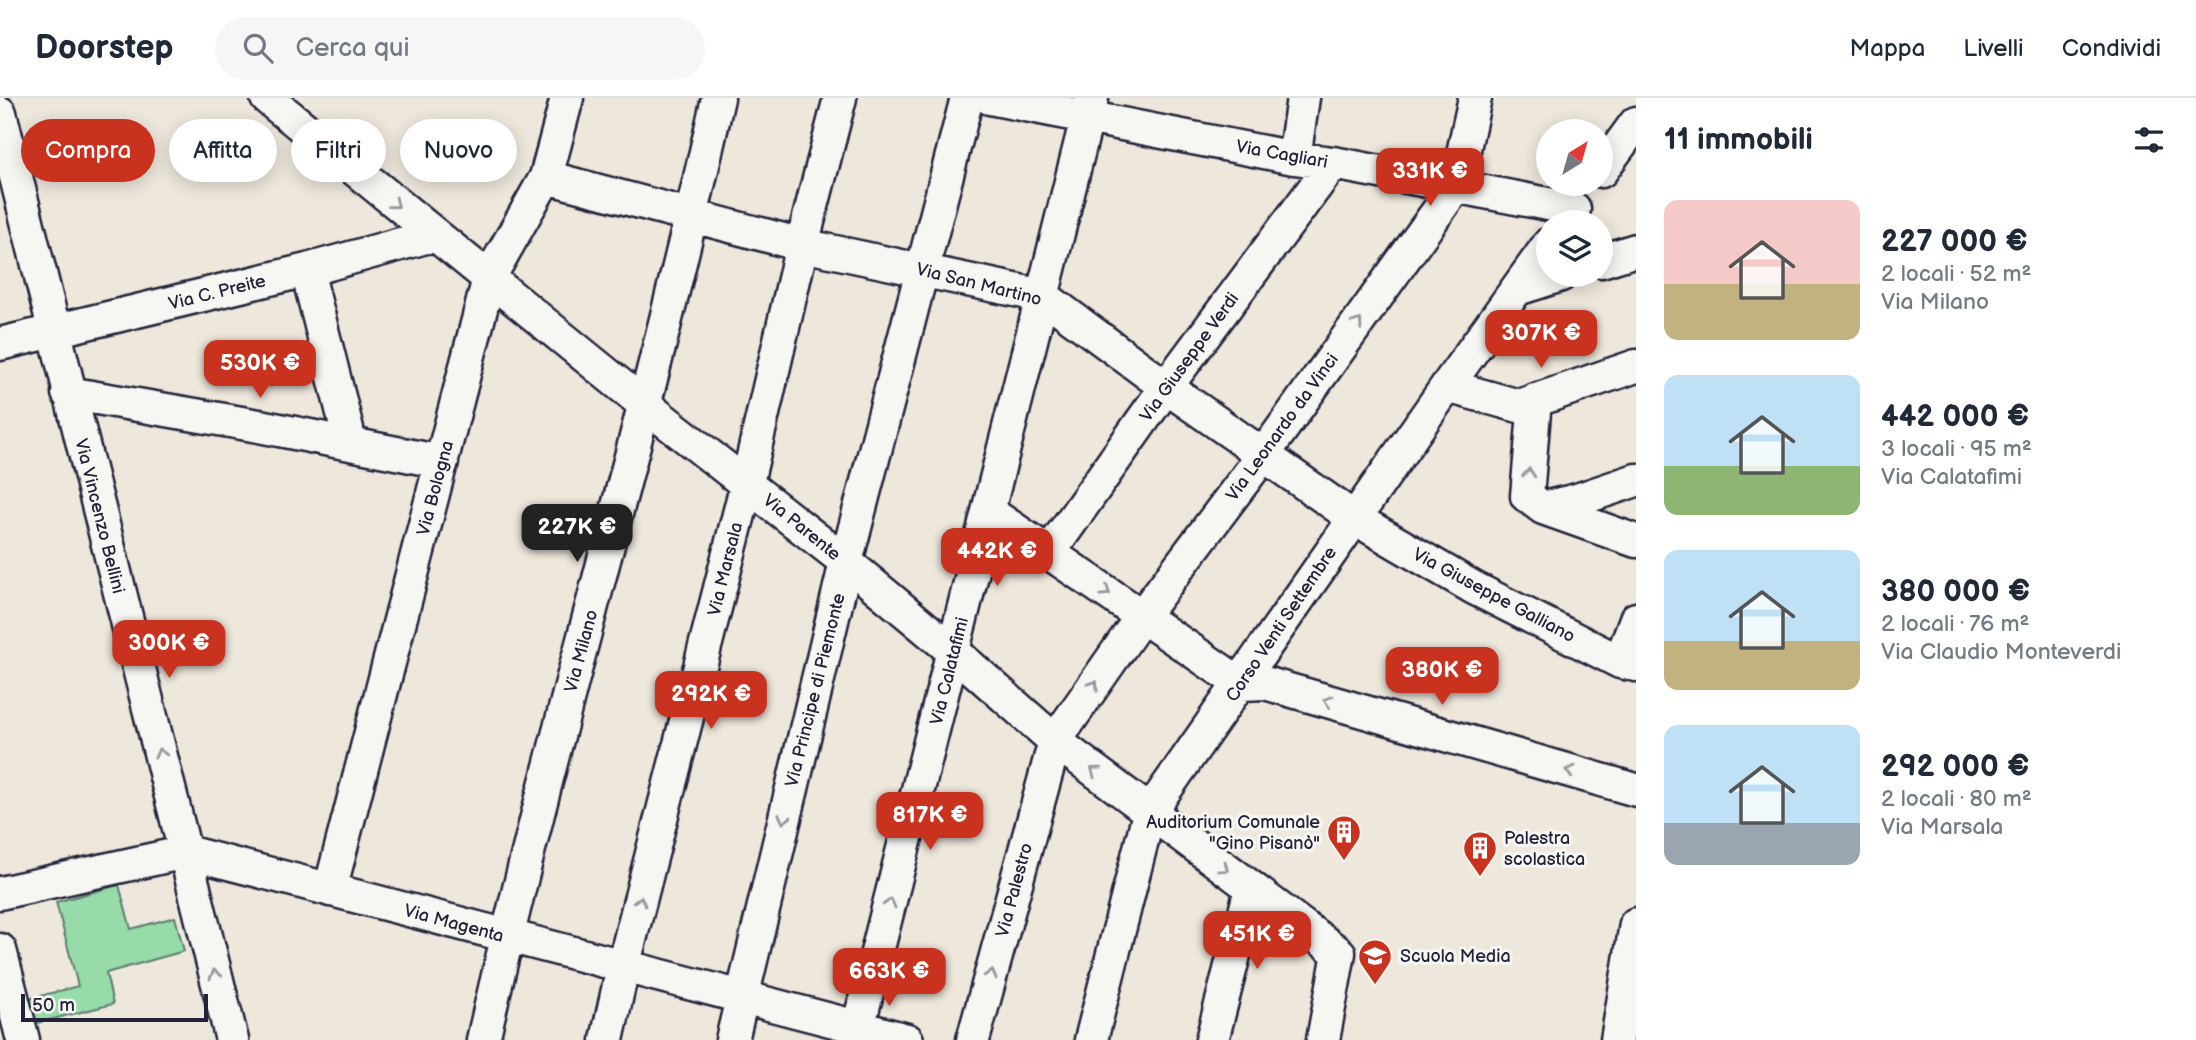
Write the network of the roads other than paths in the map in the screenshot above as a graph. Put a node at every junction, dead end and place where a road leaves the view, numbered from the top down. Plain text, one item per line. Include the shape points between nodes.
1 (567, 98) edge
2 (718, 98) edge
3 (840, 98) edge
4 (967, 98) edge
5 (990, 98) edge
6 (1303, 98) edge
7 (1475, 98) edge
8 (283, 103) edge
9 (1090, 107) edge
10 (0, 113) edge
11 (1636, 123) edge
12 (1614, 153) edge
13 (1294, 158) junction
14 (1333, 163) junction
15 (546, 177) junction
16 (1456, 186) junction
17 (1577, 205) edge
18 (692, 216) junction
19 (433, 234) junction
20 (802, 244) junction
21 (1636, 250) edge
22 (1613, 257) edge
23 (1536, 262) edge
24 (307, 270) junction
25 (922, 270) junction
26 (489, 278) junction
27 (1536, 283) edge
28 (1517, 289) junction
29 (1043, 296) junction
30 (54, 333) junction
31 (0, 344) edge
32 (1636, 366) edge
33 (1447, 386) junction
34 (1166, 387) junction
35 (68, 393) junction
36 (1535, 400) junction
37 (645, 405) junction
38 (347, 429) dead end
39 (1264, 454) junction
40 (442, 461) junction
41 (1636, 480) edge
42 (747, 483) junction
43 (1543, 508) junction
44 (989, 512) junction
45 (1354, 518) junction
46 (1636, 541) edge
47 (1049, 553) junction
48 (846, 562) junction
49 (1142, 617) junction
50 (1636, 619) edge
51 (954, 652) junction
52 (1628, 664) edge
53 (1241, 684) junction
54 (1055, 741) junction
55 (1636, 790) edge
56 (1149, 813) junction
57 (186, 852) junction
58 (1251, 888) junction
59 (330, 890) junction
60 (0, 894) edge
61 (1636, 924) edge
62 (506, 937) junction
63 (0, 950) edge
64 (624, 967) junction
65 (741, 998) junction
66 (857, 1034) edge
67 (23, 1040) edge
68 (232, 1040) edge
69 (483, 1040) edge
70 (607, 1040) edge
71 (732, 1040) edge
72 (906, 1040) edge
73 (973, 1040) edge
74 (1091, 1040) edge
75 (1212, 1040) edge
76 (1323, 1040) edge
77 (1616, 1040) edge

1 - 15 street, Via Bologna
2 - 18 street, Via Milano
3 - 20 street, Via Marsala
4 - 25 street, Via Principe di Piemonte
5 - 9 street, Via Cagliari
6 - 13 street
7 - 16 street, Via Leonardo da Vinci
8 -> 19 street, Via Parente
9 - 13 street, Via Cagliari
9 - 29 street, Via Calatafimi
10 - 30 street, Via Vincenzo Bellini
11 - 12 street
13 - 14 street, Via Cagliari
14 - 16 street, Via Cagliari
14 - 34 street, Via Giuseppe Verdi
15 - 18 street, Via San Martino
15 - 26 street, Via Bologna
16 - 17 street, Via Cagliari
39 -> 16 street, Via Leonardo da Vinci
18 - 20 street, Via San Martino
18 - 37 street, Via Milano
19 - 24 street, Via C. Preite
19 - 26 street, Via Parente
20 - 25 street, Via San Martino
20 - 42 street, Via Marsala
21 - 22 street
23 - 28 street, Corso Venti Settembre
24 - 30 street, Via C. Preite
24 - 38 street
25 - 29 street, Via San Martino
25 - 48 street, Via Principe di Piemonte
26 - 37 street, Via Parente
26 - 40 street, Via Bologna
27 - 28 street
28 - 33 street, Corso Venti Settembre
29 - 34 street, Via San Martino
29 - 44 street, Via Calatafimi
30 - 31 street, Via C. Preite
30 - 35 street, Via Vincenzo Bellini
32 - 36 street
33 - 36 street via 1519,406
33 - 45 street, Corso Venti Settembre
34 - 39 street, Via San Martino
34 - 47 street, Via Giuseppe Verdi
35 - 40 street
57 -> 35 street, Via Vincenzo Bellini
43 -> 36 street via 1527,496
37 - 42 street, Via Parente
37 - 62 street, Via Milano
39 - 45 street, Via San Martino
39 - 49 street, Via Leonardo da Vinci
40 - 59 street, Via Bologna
41 - 43 street
42 - 48 street, Via Parente
64 -> 42 street, Via Marsala
43 - 46 street
44 - 47 street
44 - 51 street, Via Calatafimi
45 - 52 street, Via Giuseppe Galliano via 1474,587
45 - 53 street, Corso Venti Settembre
47 -> 49 street
48 - 51 street, Via Parente
48 -> 65 street, Via Principe di Piemonte
49 - 53 street
54 -> 49 street, Via Leonardo da Vinci
50 - 52 street
51 - 54 street, Via Parente
66 -> 51 street, Via Calatafimi
55 -> 53 street via 1265,683
53 - 56 street, Corso Venti Settembre
56 -> 54 street, Via Parente
73 -> 54 street, Via Palestro
56 -> 58 street, Via Parente
56 - 74 street, Corso Venti Settembre
57 - 59 street, Via Magenta
57 - 60 street, Via Magenta
68 -> 57 street, Via Vincenzo Bellini
58 - 75 street
58 - 76 street, Via Parente via 1339,953
59 - 62 street, Via Magenta
61 - 77 street
62 - 64 street, Via Magenta
62 - 69 street, Via Milano
63 - 67 street
64 - 65 street, Via Magenta
64 - 70 street, Via Marsala
65 - 66 street, Via Magenta
65 - 71 street, Via Principe di Piemonte
66 - 72 street, Via Magenta

